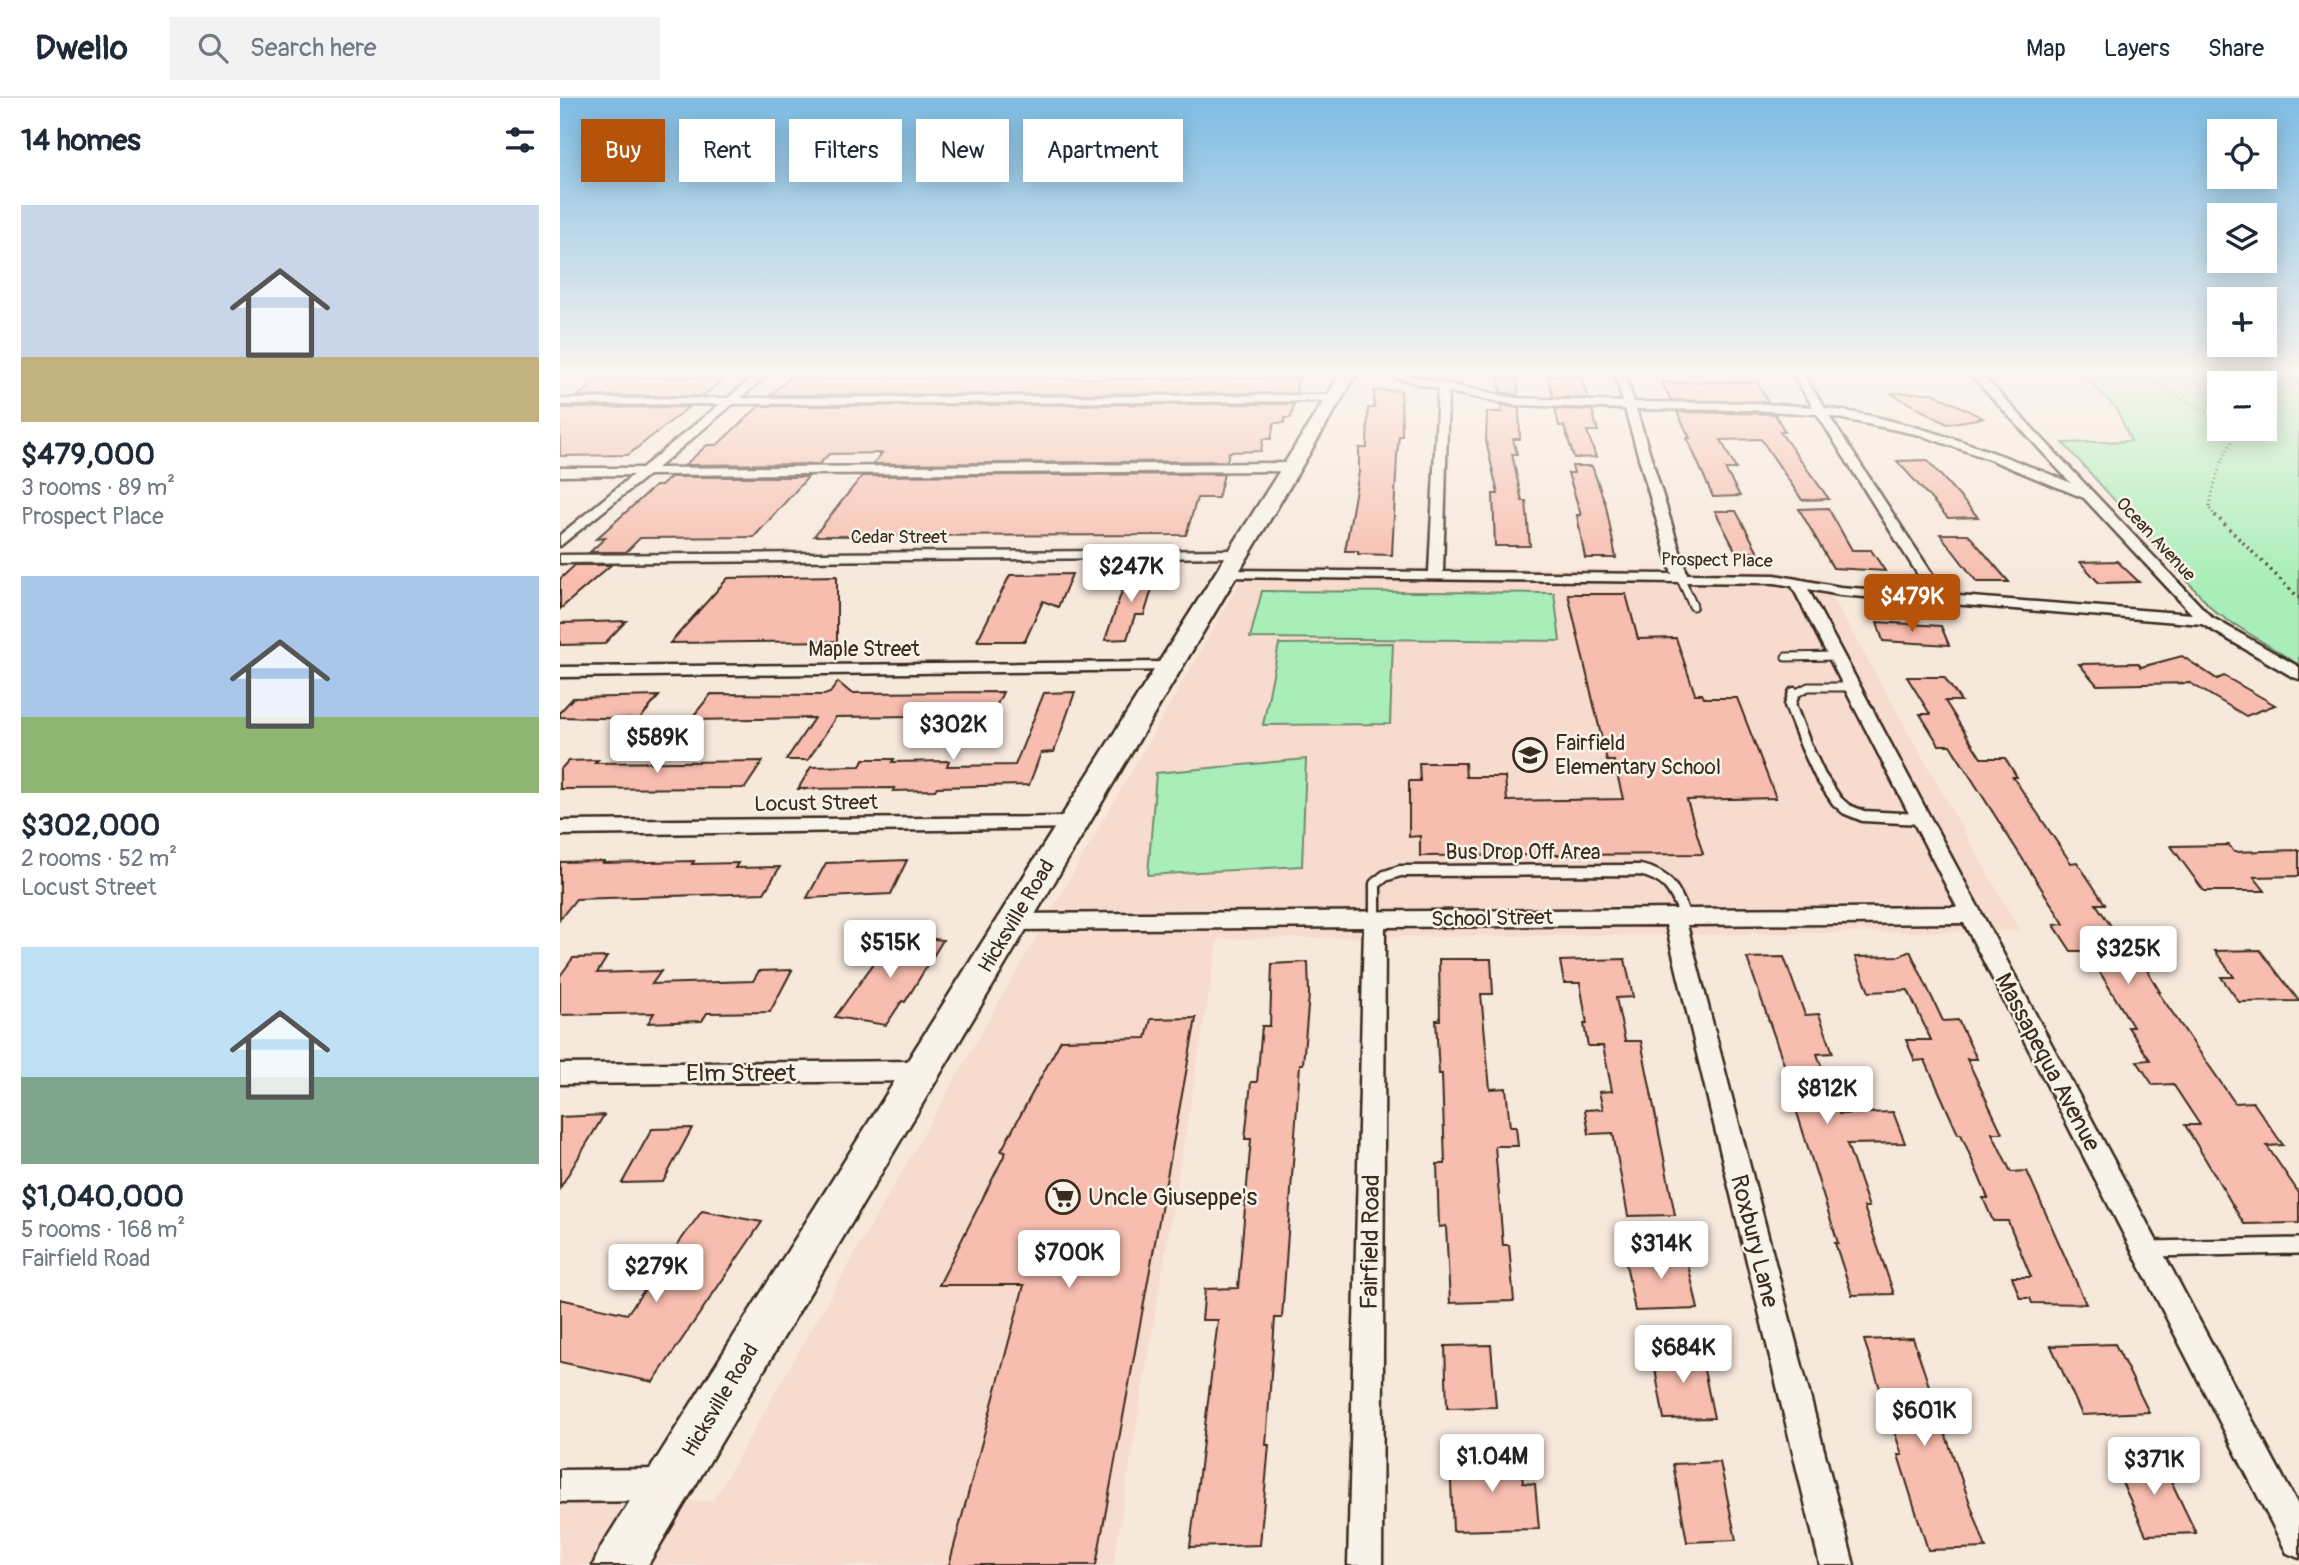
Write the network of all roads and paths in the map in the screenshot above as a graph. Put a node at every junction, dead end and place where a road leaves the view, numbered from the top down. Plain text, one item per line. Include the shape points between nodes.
1 (679, 443) edge
2 (1306, 443) edge
3 (1441, 443) edge
4 (1641, 443) edge
5 (1842, 443) edge
6 (1956, 443) edge
7 (2040, 443) edge
8 (2230, 443) edge
9 (1291, 467) junction
10 (2022, 468) junction
11 (2063, 468) junction
12 (646, 471) junction
13 (560, 472) edge
14 (2088, 495) junction
15 (560, 542) edge
16 (560, 559) edge
17 (1232, 564) junction
18 (1436, 576) junction
19 (1681, 579) junction
20 (1797, 582) junction
21 (2299, 598) edge
22 (1941, 599) junction
23 (1693, 606) dead end
24 (2206, 620) junction
25 (1836, 656) junction
26 (1786, 657) dead end
27 (1169, 667) junction
28 (560, 672) edge
29 (2299, 674) edge
30 (1852, 687) junction
31 (1921, 819) junction
32 (1073, 823) junction
33 (560, 828) edge
34 (1971, 915) junction
35 (1679, 916) junction
36 (1375, 920) junction
37 (1013, 922) junction
38 (921, 1071) junction
39 (560, 1074) edge
40 (2299, 1247) edge
41 (2146, 1249) junction
42 (668, 1485) junction
43 (560, 1486) edge
44 (2299, 1541) edge
45 (619, 1565) edge
46 (1365, 1565) edge
47 (1837, 1565) edge

1 - 12 street
2 - 9 main road, Hicksville Road
3 - 18 street
4 - 19 street
5 - 22 street
6 - 10 street
7 - 11 street, Ocean Avenue
8 - 21 path via 2209,508 2227,531
9 - 12 street
9 - 17 main road, Hicksville Road
10 - 11 street
10 - 14 street
11 - 14 street, Ocean Avenue
12 - 13 street
12 - 15 street
14 - 24 street, Ocean Avenue
16 - 17 street, Cedar Street
17 - 18 street, Prospect Place
17 - 27 main road, Hicksville Road
18 - 19 street, Prospect Place
19 - 20 street, Prospect Place
19 - 23 lane
20 - 22 street, Prospect Place via 1840,591
20 - 25 street, Massapequa Avenue
22 - 24 street, Prospect Place
24 - 29 street, Ocean Avenue
25 - 26 lane
25 - 30 street, Massapequa Avenue
27 - 28 street, Maple Street
27 - 32 main road, Hicksville Road
30 - 31 street, Massapequa Avenue
30 - 31 lane via 1808,687 1794,693 1790,705 1830,796 1847,810
31 - 34 street, Massapequa Avenue
32 - 33 street, Locust Street
32 - 37 main road, Hicksville Road
34 - 35 street, School Street
34 - 41 street, Massapequa Avenue
35 - 36 street, School Street
35 - 36 lane, Bus Drop Off Area via 1673,884 1658,873 1640,870 1400,871 1375,884
35 - 47 street, Roxbury Lane
36 - 37 street, School Street
36 - 46 street, Fairfield Road
37 - 38 main road, Hicksville Road
38 - 39 street, Elm Street
38 - 42 main road, Hicksville Road
40 - 41 lane
41 - 44 street, Massapequa Avenue
42 - 43 street
42 - 45 main road, Hicksville Road

